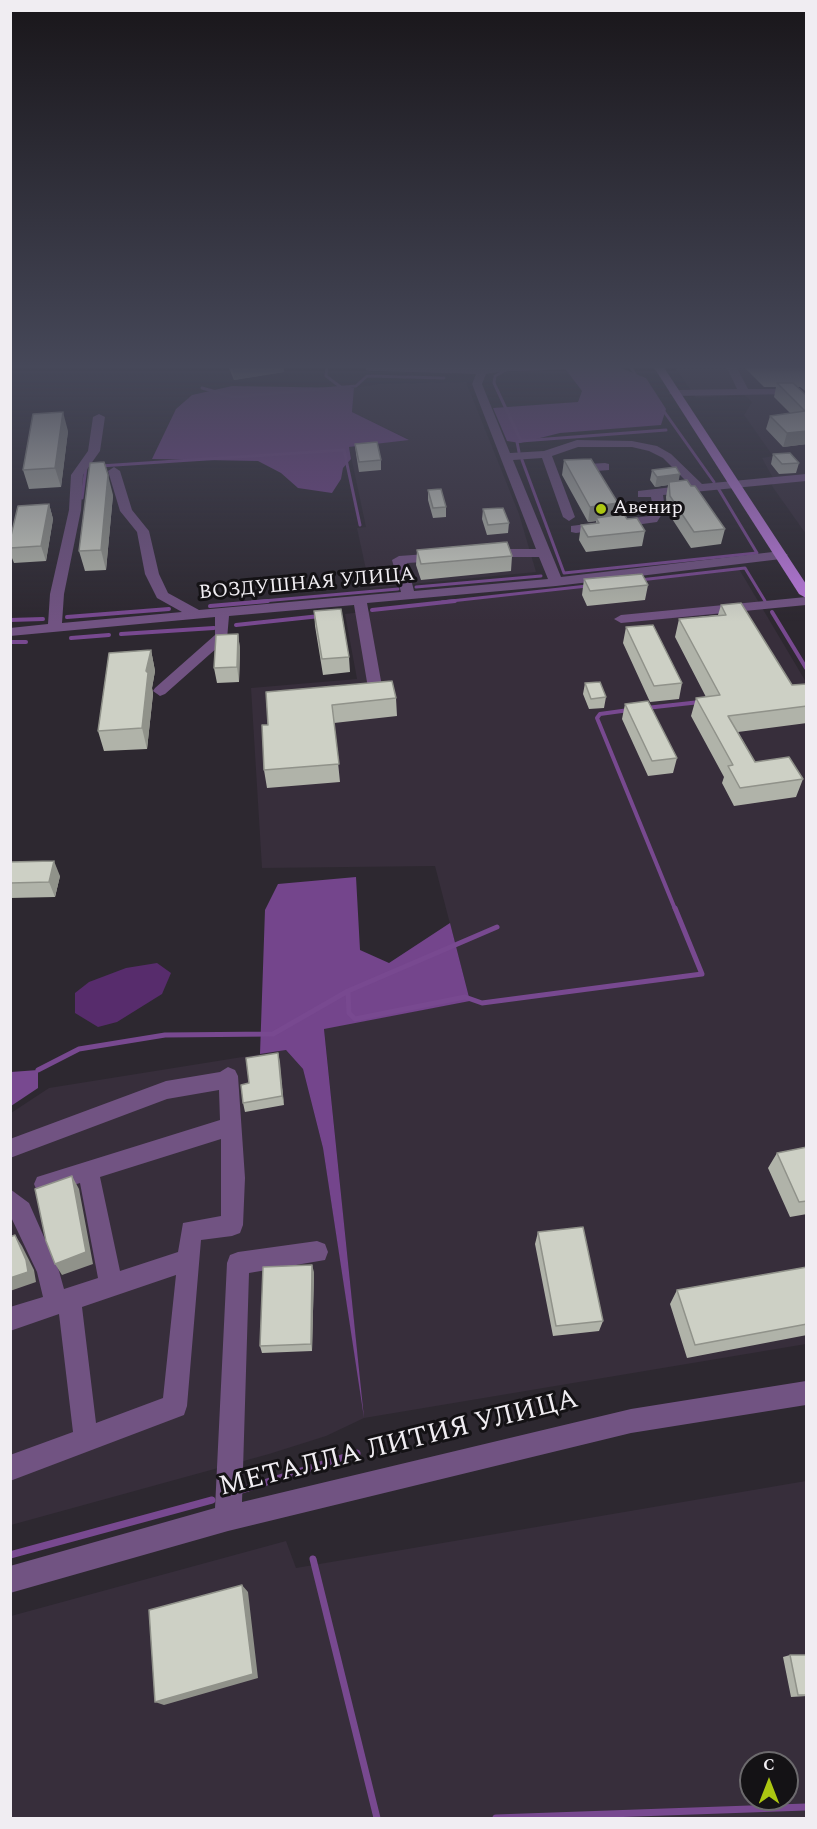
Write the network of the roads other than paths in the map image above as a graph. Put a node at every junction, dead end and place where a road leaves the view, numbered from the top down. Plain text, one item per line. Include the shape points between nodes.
1 (94, 451) edge
2 (504, 451) edge
3 (553, 451) edge
4 (659, 451) edge
5 (712, 451) edge
6 (546, 454) junction
7 (506, 457) junction
8 (605, 467) dead end
9 (552, 470) junction
10 (114, 471) dead end
11 (807, 477) edge
12 (734, 484) junction
13 (699, 488) junction
14 (657, 493) junction
15 (642, 494) dead end
16 (569, 517) dead end
17 (576, 529) dead end
18 (544, 552) junction
19 (476, 554) edge
20 (781, 555) junction
21 (454, 556) edge
22 (556, 582) junction
23 (807, 594) edge
24 (409, 596) junction
25 (360, 601) junction
26 (807, 601) edge
27 (222, 612) junction
28 (195, 614) junction
29 (621, 619) dead end
30 (55, 628) junction
31 (10, 632) edge
32 (160, 691) dead end
33 (344, 694) edge
34 (231, 1125) junction
35 (10, 1149) edge
36 (88, 1170) junction
37 (45, 1184) edge
38 (10, 1199) edge
39 (317, 1252) dead end
40 (188, 1260) junction
41 (111, 1285) junction
42 (63, 1301) junction
43 (10, 1319) edge
44 (807, 1393) edge
45 (86, 1440) junction
46 (10, 1468) edge
47 (228, 1518) junction
48 (10, 1580) edge

1 - 30 street via 77,475 75,510 57,594
2 - 7 street
3 - 6 street
4 - 13 street
5 - 12 main road
6 - 7 street
6 - 9 street
7 - 18 street
8 - 9 street
9 - 16 street
10 - 28 street via 126,511 143,531 152,574 162,595
11 - 12 street
12 - 13 street
12 - 20 main road
13 - 14 street
14 - 15 street
14 - 17 street via 659,509 653,519
18 - 19 street
18 - 22 street
20 - 22 street, ВОЗДУШНАЯ УЛИЦА
20 - 23 main road
21 - 24 street via 399,561
22 - 24 street, ВОЗДУШНАЯ УЛИЦА
24 - 25 street, ВОЗДУШНАЯ УЛИЦА
25 - 27 street, ВОЗДУШНАЯ УЛИЦА
25 - 33 street via 376,692
26 - 29 street
27 - 28 street, ВОЗДУШНАЯ УЛИЦА
27 - 32 street via 222,636
28 - 30 street, ВОЗДУШНАЯ УЛИЦА
30 - 31 street, ВОЗДУШНАЯ УЛИЦА
34 - 35 street via 228,1078 166,1090
34 - 36 street
34 - 40 street via 232,1225 191,1231
36 - 37 street
36 - 41 street
38 - 42 street via 21,1210
39 - 47 street via 238,1263
40 - 41 street
40 - 45 street via 175,1407
41 - 42 street
42 - 43 street
42 - 45 street
44 - 47 street, МЕТАЛЛА ЛИТИЯ УЛИЦА via 631,1421
45 - 46 street
47 - 48 street, МЕТАЛЛА ЛИТИЯ УЛИЦА

